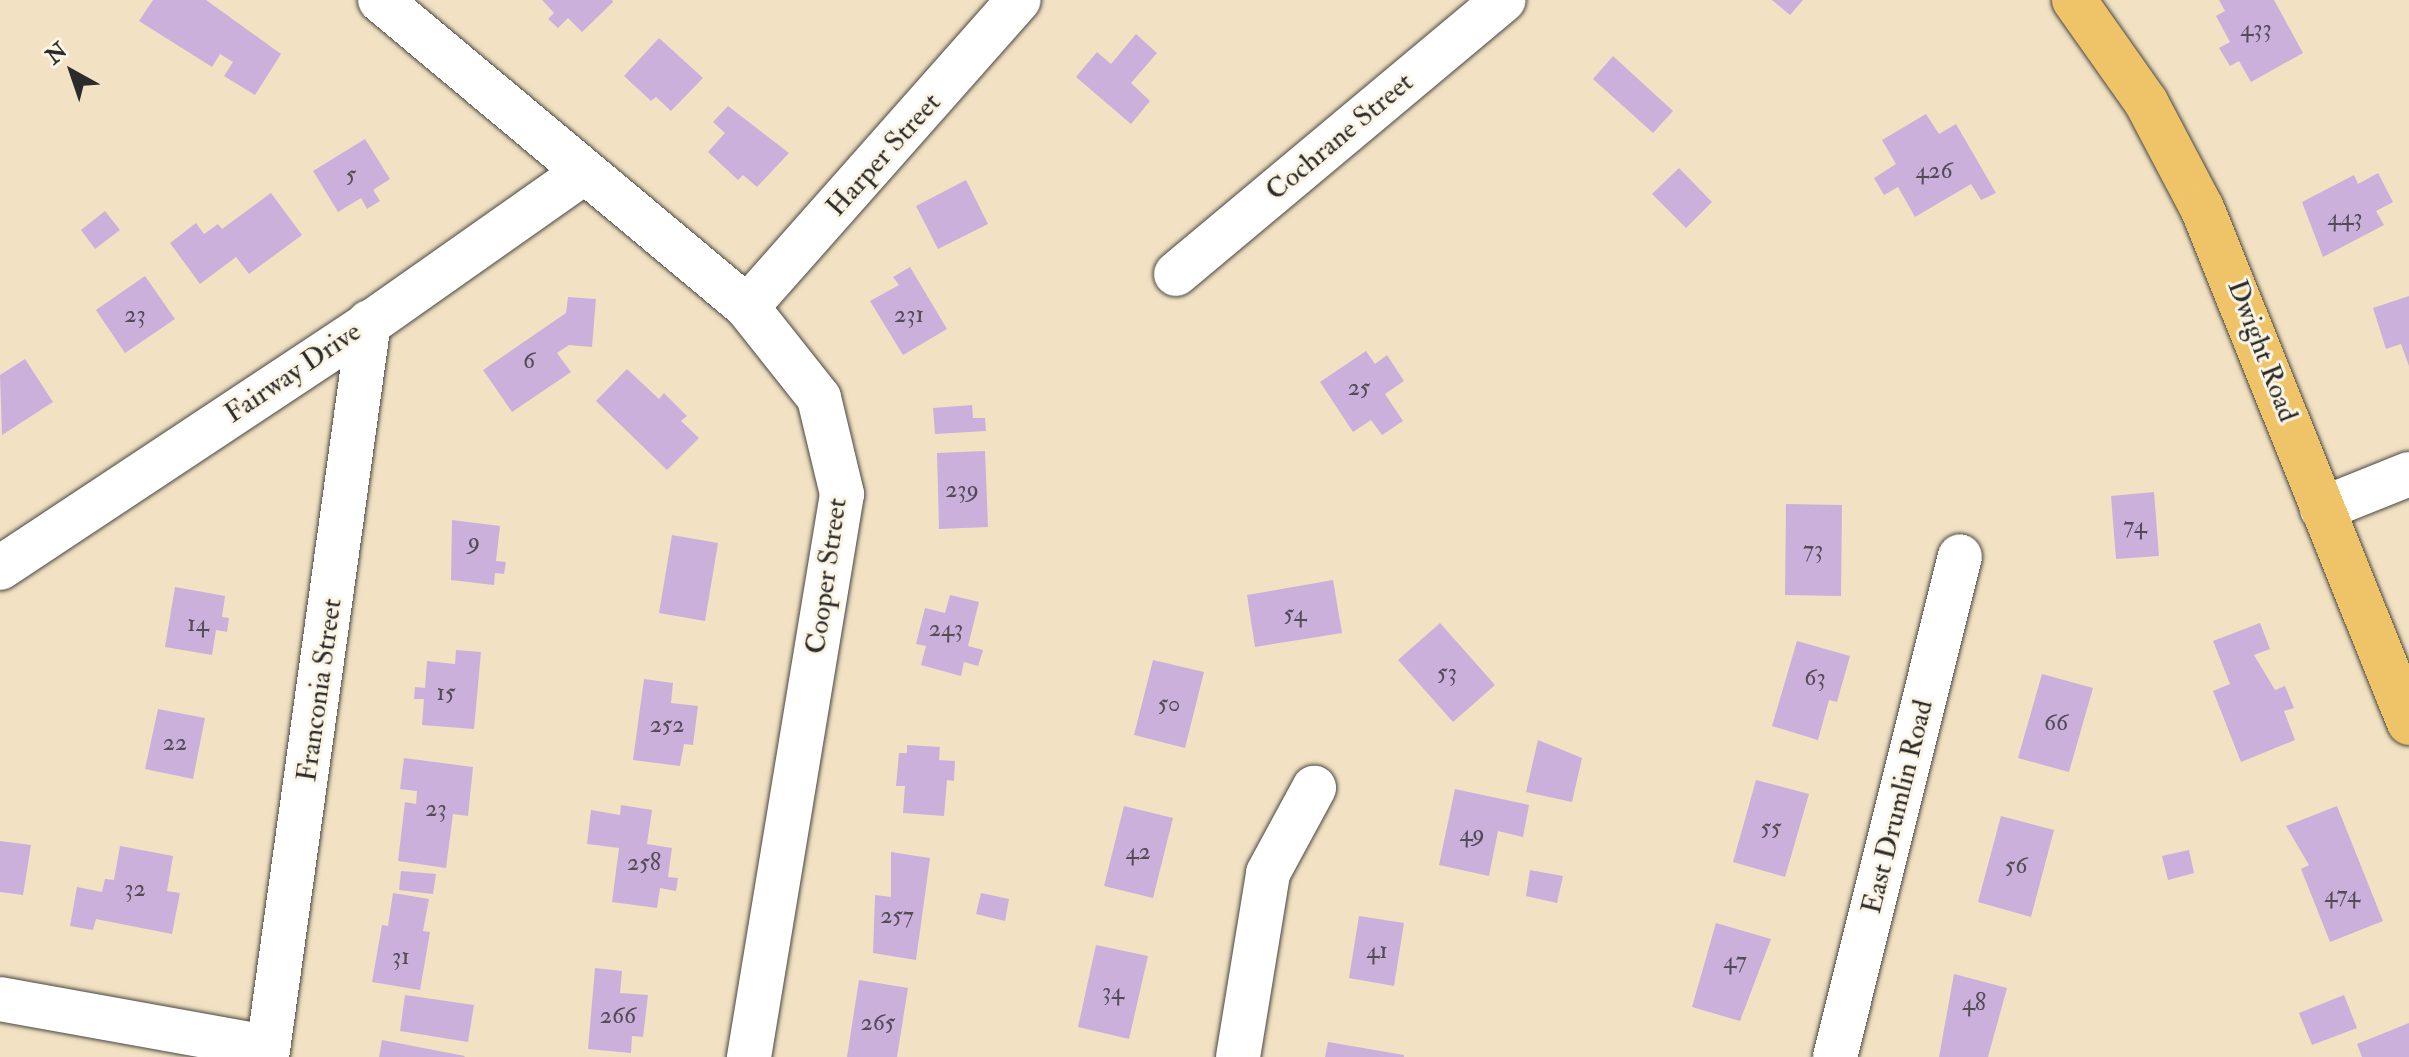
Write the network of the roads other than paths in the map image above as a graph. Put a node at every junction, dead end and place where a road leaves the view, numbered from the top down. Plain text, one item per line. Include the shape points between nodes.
1 (380, 0) edge
2 (1019, 0) edge
3 (1504, 0) edge
4 (2074, 0) edge
5 (583, 173) junction
6 (1176, 274) dead end
7 (747, 307) junction
8 (369, 322) junction
9 (2409, 474) edge
10 (2322, 509) junction
11 (1960, 556) dead end
12 (0, 568) edge
13 (2409, 723) edge
14 (1314, 788) dead end
15 (0, 999) edge
16 (267, 1052) edge
17 (749, 1057) edge
18 (1238, 1057) edge
19 (1835, 1057) edge

1 - 5 street, Cooper Street
2 - 7 street, Harper Street
3 - 6 street, Cochrane Street
4 - 10 main road, Dwight Road via 2124,67 2186,174 2233,277
5 - 7 street, Cooper Street
5 - 8 street, Fairway Drive
7 - 17 street, Cooper Street via 819,398 842,494
8 - 12 street, Fairway Drive
8 - 16 street, Franconia Street
9 - 10 street
10 - 13 main road, Dwight Road
11 - 19 street, East Drumlin Road
14 - 18 street via 1268,873
15 - 16 street

